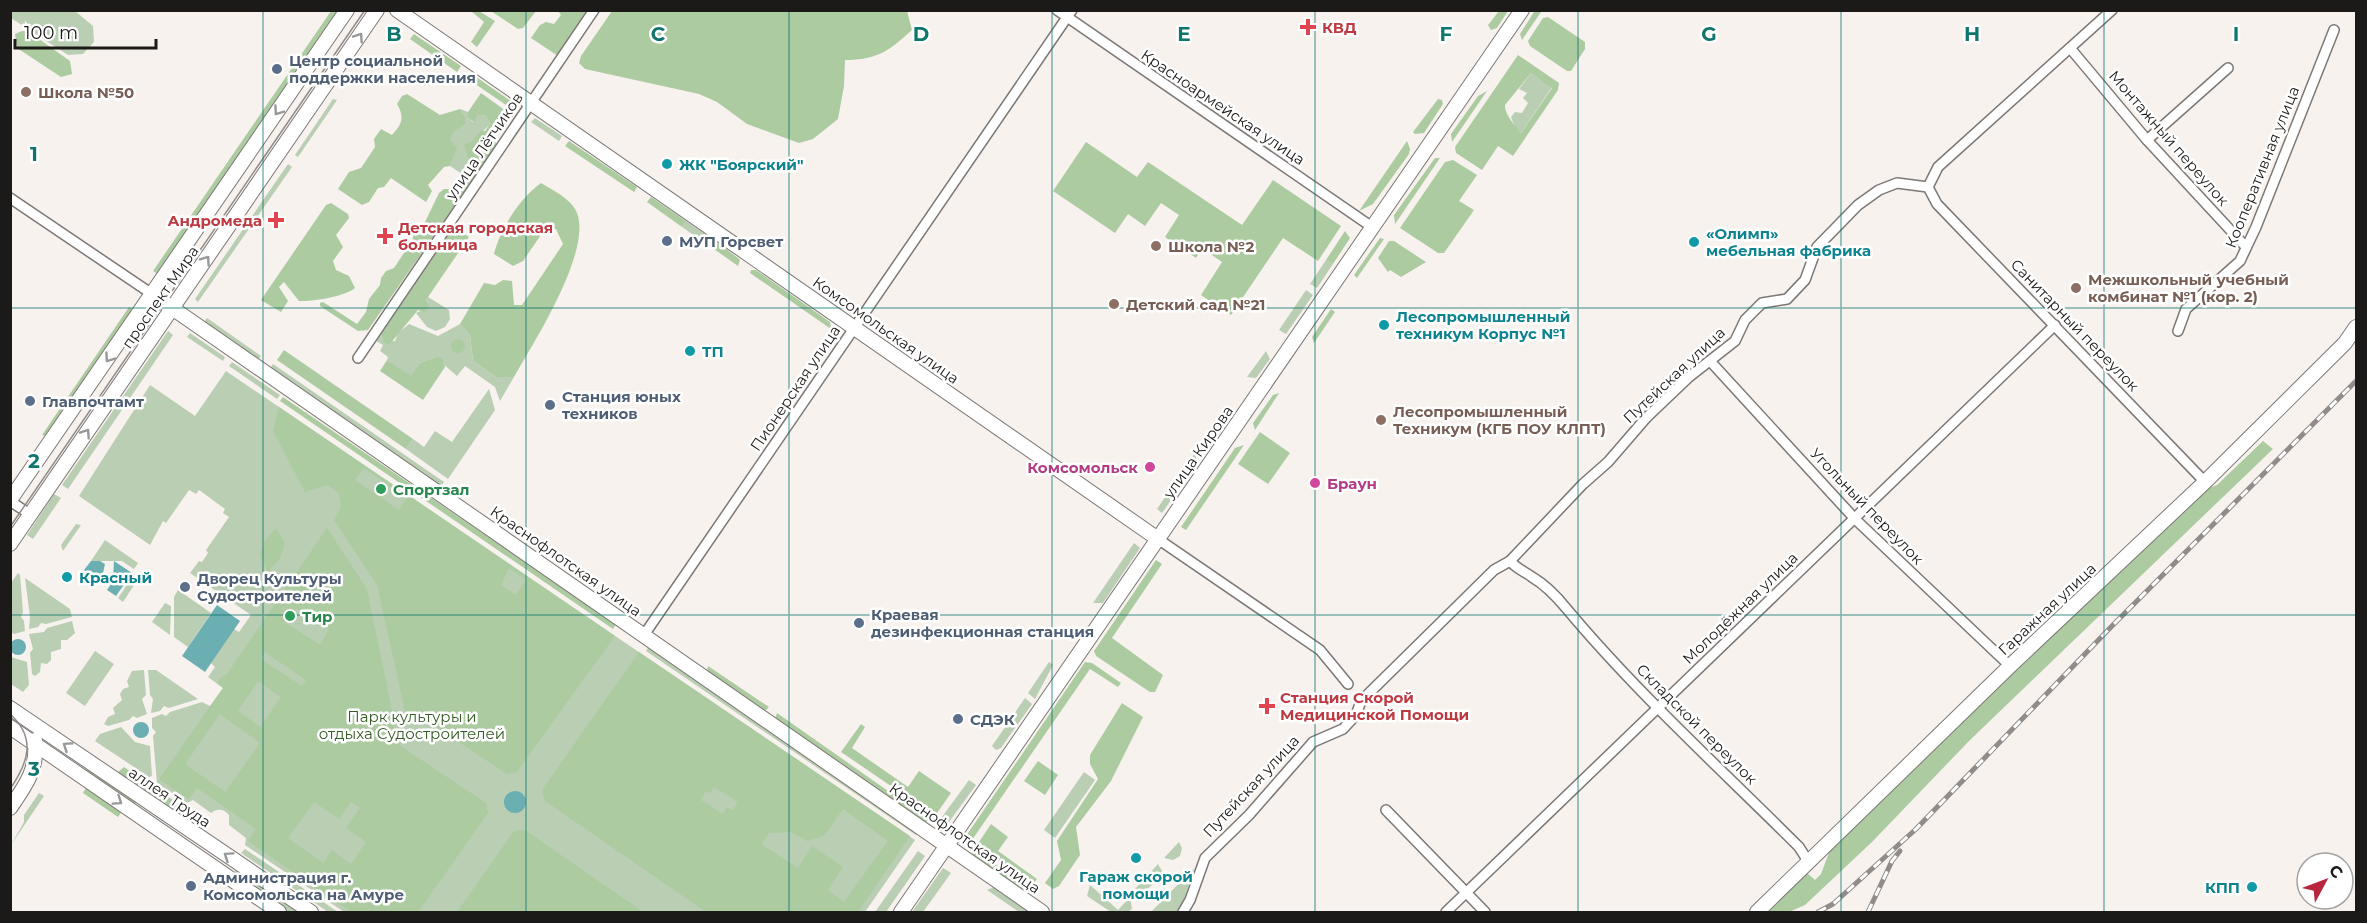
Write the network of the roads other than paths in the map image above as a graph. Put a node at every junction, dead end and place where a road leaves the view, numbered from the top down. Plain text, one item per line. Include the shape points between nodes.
1 (347, 10) edge
2 (377, 10) edge
3 (397, 10) edge
4 (594, 10) edge
5 (1057, 10) edge
6 (1522, 10) edge
7 (2112, 10) edge
8 (1070, 14) edge
9 (2334, 30) dead end
10 (2070, 48) junction
11 (2228, 68) dead end
12 (530, 104) junction
13 (2147, 140) junction
14 (1928, 187) junction
15 (10, 198) edge
16 (1372, 227) junction
17 (2246, 247) junction
18 (152, 294) junction
19 (172, 308) junction
20 (2055, 325) junction
21 (2356, 327) edge
22 (854, 328) junction
23 (2178, 331) dead end
24 (358, 358) dead end
25 (1710, 361) junction
26 (2205, 482) junction
27 (10, 500) edge
28 (31, 515) junction
29 (1855, 519) junction
30 (1158, 539) junction
31 (10, 544) edge
32 (1510, 561) junction
33 (644, 635) junction
34 (2010, 666) junction
35 (1348, 684) dead end
36 (1656, 709) junction
37 (16, 712) edge
38 (10, 727) edge
39 (35, 744) junction
40 (70, 768) junction
41 (32, 778) junction
42 (10, 808) edge
43 (1386, 810) dead end
44 (206, 841) junction
45 (948, 845) junction
46 (196, 855) junction
47 (1808, 861) junction
48 (1467, 893) junction
49 (279, 912) edge
50 (311, 912) edge
51 (901, 912) edge
52 (1042, 912) edge
53 (1183, 912) edge
54 (1446, 912) edge
55 (1485, 912) edge
56 (1757, 912) edge

1 -> 18 main road, проспект Мира
19 -> 2 main road, проспект Мира
3 - 12 main road, Комсомольская улица
4 - 12 street, улица Лётчиков
5 - 8 street, Красноармейская улица
6 - 16 main road, улица Кирова
7 - 10 street
8 - 16 street, Красноармейская улица
8 - 22 street, Пионерская улица
9 - 17 street, Кооперативная улица
10 - 13 street, Монтажный переулок
10 - 14 street via 1938,167
11 - 13 street
12 - 22 main road, Комсомольская улица
12 - 24 street, улица Лётчиков
13 - 17 street, Монтажный переулок
14 - 20 street, Санитарный переулок via 1937,204
14 - 25 street, Путейская улица via 1897,183 1858,205 1817,247 1799,287 1787,299 1762,303 1745,320 1735,341
15 - 18 street, Краснофлотская улица
16 - 30 main road, улица Кирова
17 - 23 street, Кооперативная улица via 2240,261 2186,309
18 - 19 main road, Краснофлотская улица
18 -> 27 main road, проспект Мира
28 -> 19 main road, проспект Мира
19 - 33 main road, Краснофлотская улица
20 - 26 street, Санитарный переулок
20 - 29 street, Молодёжная улица
21 - 26 main road, Гаражная улица via 2345,343
22 - 30 main road, Комсомольская улица
22 - 33 street, Пионерская улица
25 - 29 street, Угольный переулок
25 - 32 street, Путейская улица via 1646,418
26 - 34 main road, Гаражная улица
27 - 28 street
28 - 31 main road, проспект Мира
29 - 34 street, Угольный переулок
29 - 36 street, Молодёжная улица
30 - 35 street, Комсомольская улица via 1320,650
30 - 45 main road, улица Кирова
32 - 36 street, Складской переулок via 1566,607
32 - 53 street, Путейская улица via 1494,570 1361,701 1356,715 1343,729 1313,742 1305,750 1205,858
33 - 45 main road, Краснофлотская улица
34 - 47 main road, Гаражная улица
36 - 47 street, Складской переулок via 1701,748
36 - 48 street, Молодёжная улица
37 - 39 main road via 31,727
44 -> 37 main road, аллея Труда
38 - 39 main road
39 - 40 main road
39 - 41 main road
40 - 41 main road via 51,767
40 -> 46 main road
41 - 42 main road
43 - 48 street
44 - 46 main road
50 -> 44 main road, аллея Труда
45 - 51 main road, улица Кирова
45 - 52 main road, Краснофлотская улица
46 - 49 main road
47 - 56 main road, Гаражная улица
48 - 54 street, Молодёжная улица
48 - 55 street

